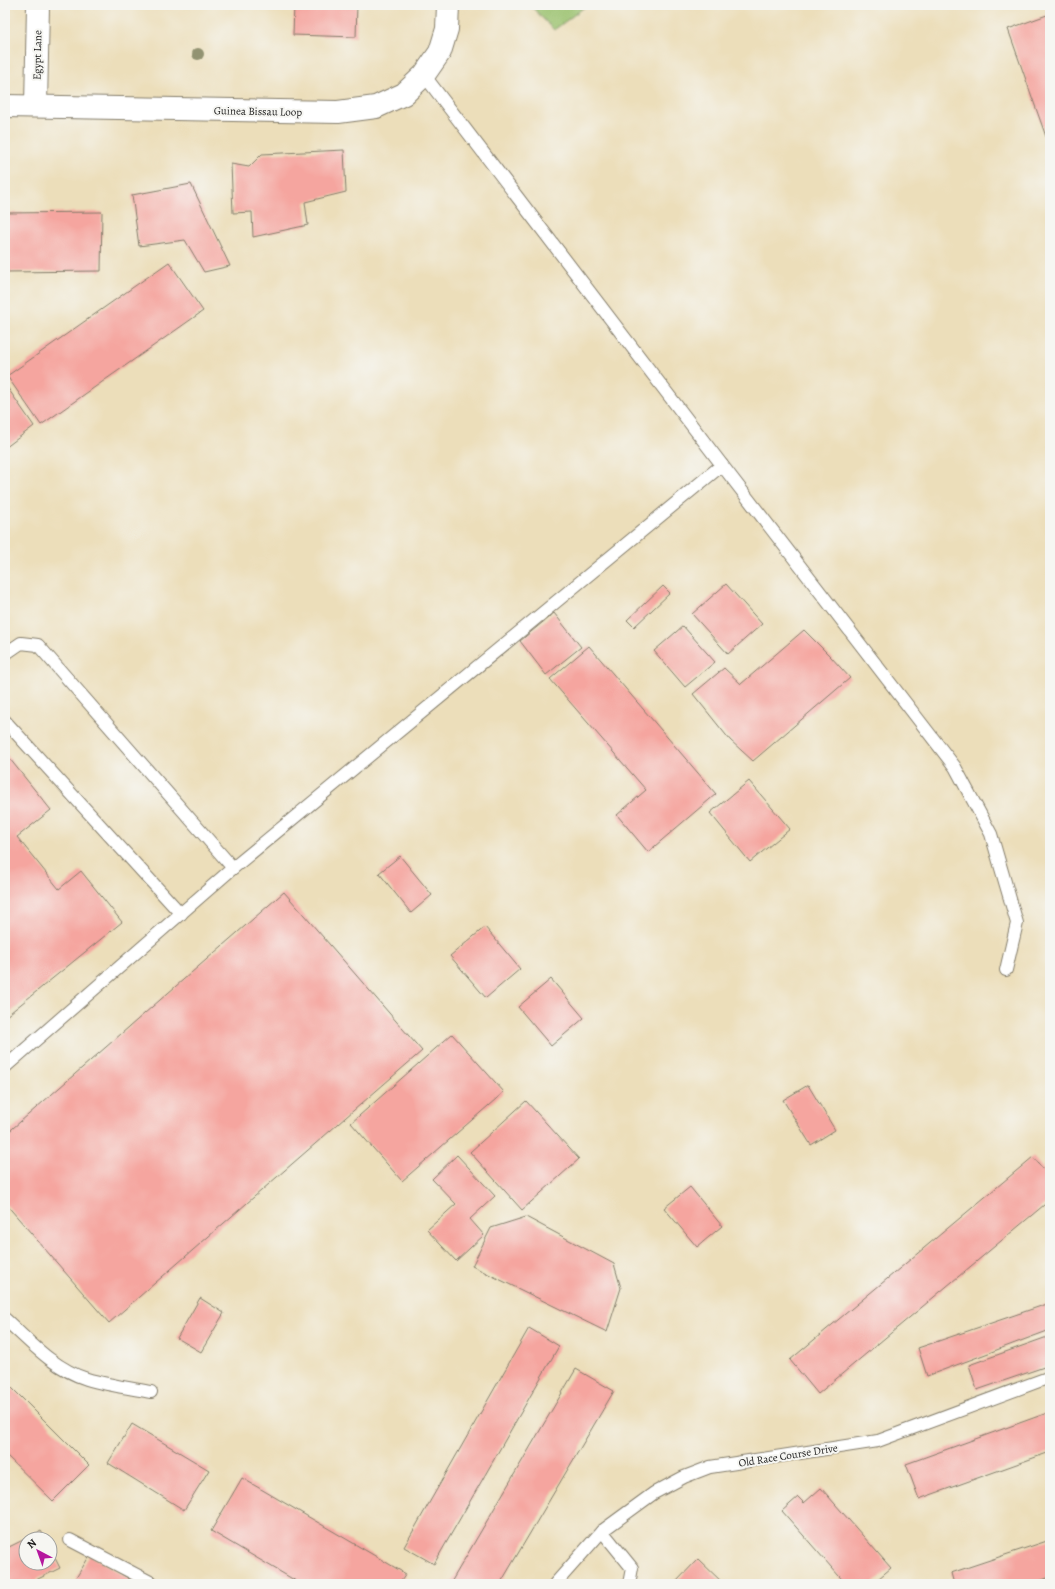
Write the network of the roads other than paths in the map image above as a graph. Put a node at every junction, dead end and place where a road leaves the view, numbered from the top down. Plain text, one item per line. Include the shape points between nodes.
1 (38, 5) edge
2 (448, 5) edge
3 (424, 74) junction
4 (5, 106) edge
5 (36, 106) junction
6 (722, 466) junction
7 (5, 654) edge
8 (5, 720) edge
9 (234, 868) junction
10 (181, 914) junction
11 (1006, 970) dead end
12 (5, 1067) edge
13 (5, 1319) edge
14 (1050, 1377) edge
15 (150, 1392) dead end
16 (602, 1531) junction
17 (70, 1540) dead end
18 (154, 1584) edge
19 (555, 1584) edge
20 (629, 1584) edge

1 - 5 street, Egypt Lane
2 - 3 street, Guinea Bissau Loop via 447,29 440,52
3 - 5 street, Guinea Bissau Loop via 404,94 376,108 338,112
3 - 6 lane
4 - 5 street, Guinea Bissau Loop
6 - 9 lane
6 - 11 lane via 955,767 991,834 1017,923
7 - 9 lane via 21,643 38,645
8 - 10 lane
9 - 10 lane
10 - 12 lane
13 - 15 lane via 62,1368 86,1379
14 - 16 lane, Old Race Course Drive via 878,1441 710,1467 684,1477 654,1494
16 - 19 lane, Old Race Course Drive
16 - 20 lane via 632,1568
17 - 18 lane

